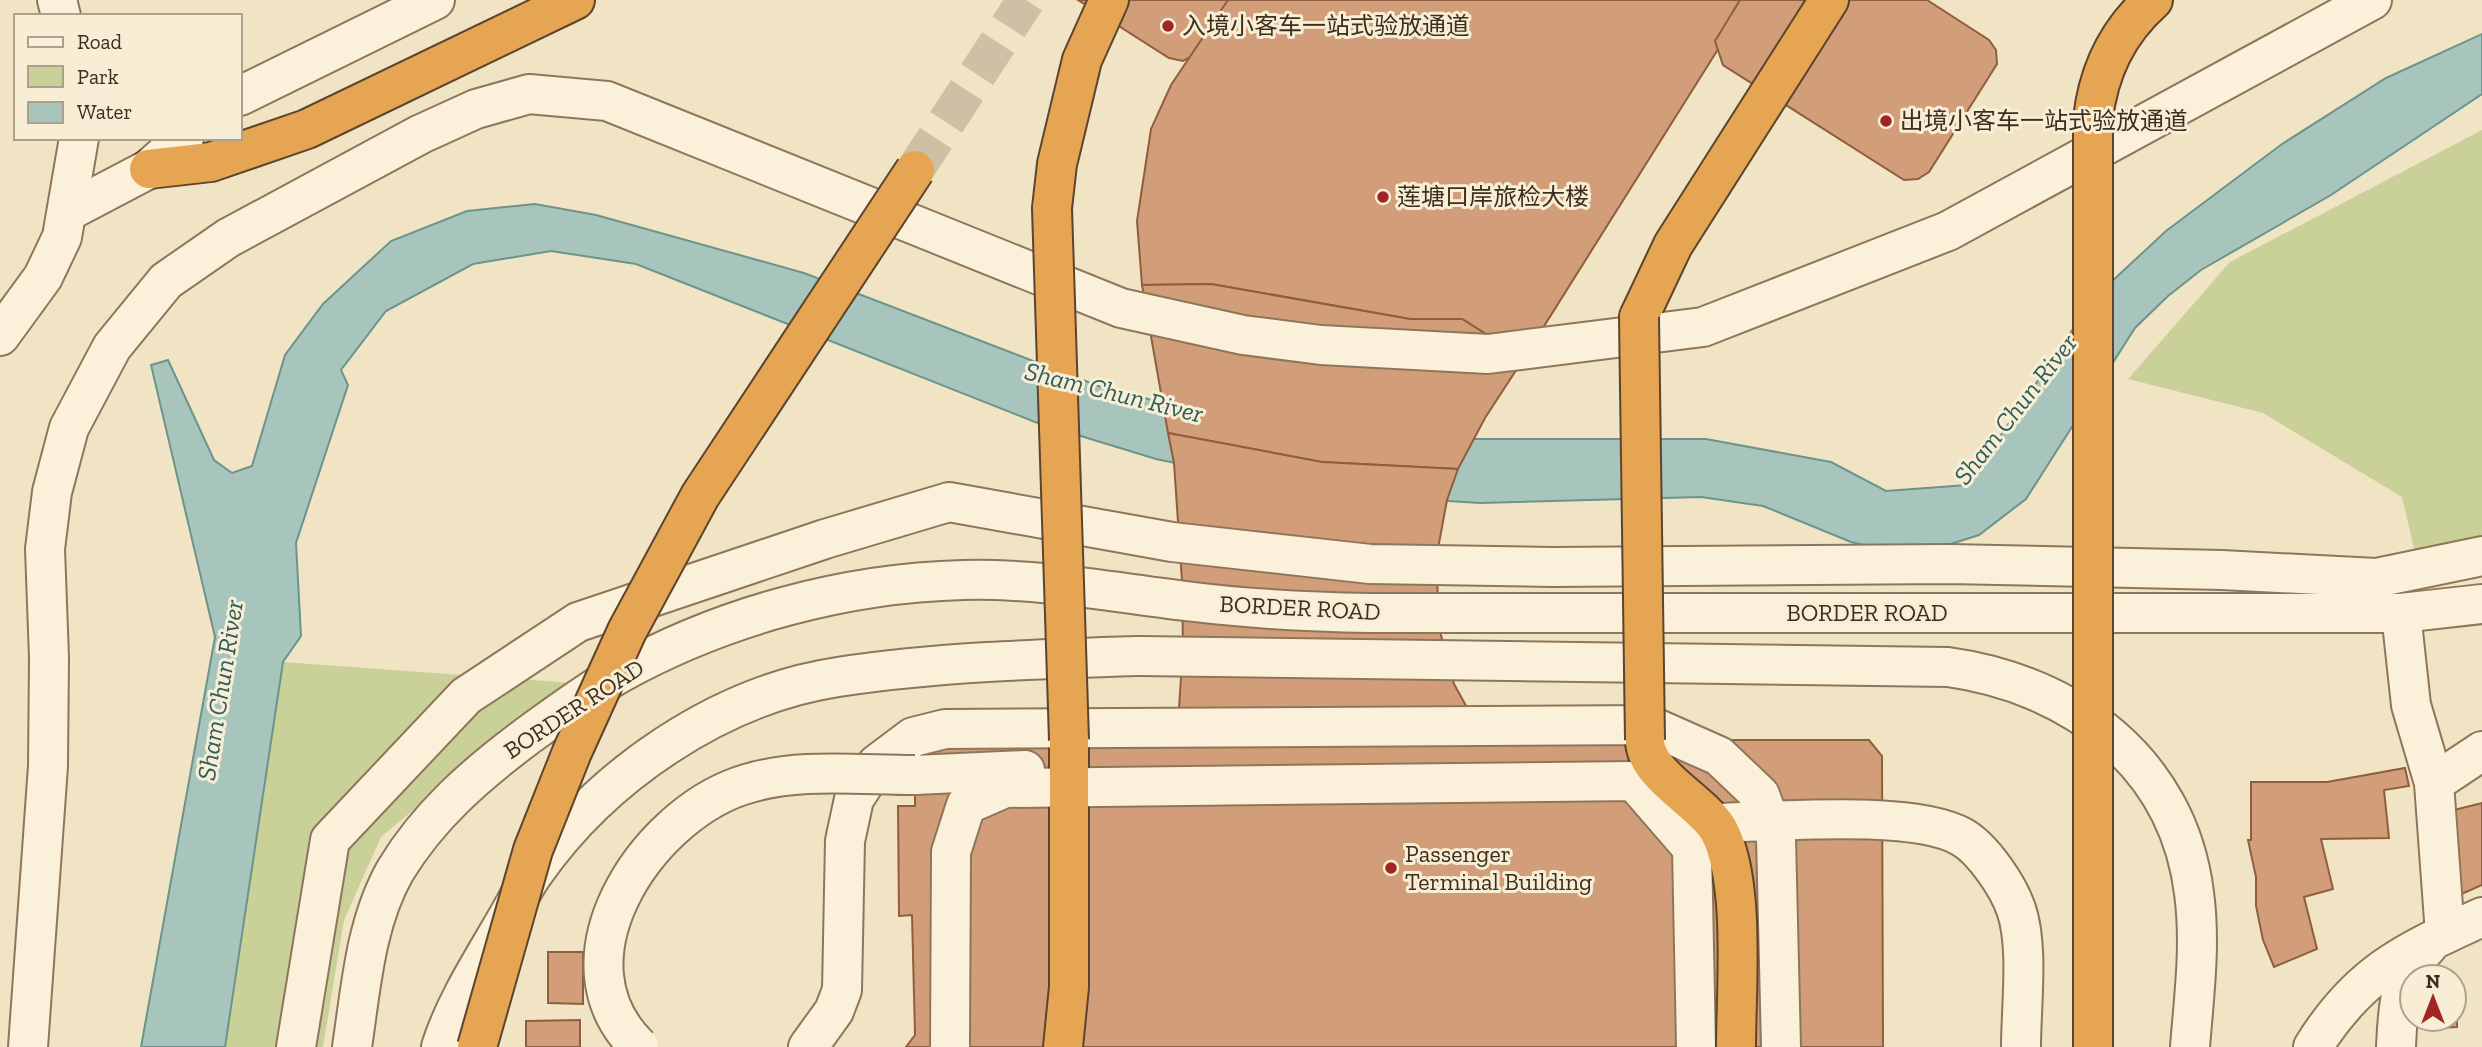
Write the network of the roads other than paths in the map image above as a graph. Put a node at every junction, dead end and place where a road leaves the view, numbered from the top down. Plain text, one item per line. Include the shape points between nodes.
1 (435, 0) edge
2 (575, 0) edge
3 (1109, 0) edge
4 (1829, 0) edge
5 (2152, 0) edge
6 (2372, 0) edge
7 (242, 95) edge
8 (79, 140) edge
9 (182, 140) edge
10 (149, 169) junction
11 (915, 170) tunnel mouth
12 (69, 211) junction
13 (0, 336) edge
14 (2482, 556) edge
15 (2482, 604) edge
16 (2401, 613) junction
17 (2482, 751) edge
18 (1069, 754) junction
19 (2434, 783) junction
20 (1714, 823) junction
21 (2482, 918) edge
22 (2445, 934) junction
23 (28, 1047) edge
24 (296, 1047) edge
25 (352, 1047) edge
26 (440, 1047) edge
27 (477, 1047) edge
28 (639, 1047) edge
29 (808, 1047) edge
30 (950, 1047) edge
31 (1063, 1047) edge
32 (1696, 1047) edge
33 (1736, 1047) edge
34 (1781, 1047) edge
35 (2021, 1047) edge
36 (2093, 1047) edge
37 (2190, 1047) edge
38 (2313, 1047) edge
39 (2396, 1047) edge

1 - 7 street
2 - 10 highway via 307,129 211,162
3 - 18 highway, bridge via 1082,60 1057,164 1052,208
4 - 20 highway, bridge via 1673,245 1639,317 1645,740 1649,760
5 - 36 highway, bridge via 2108,59 2097,88 2093,119
6 - 23 street via 1948,231 1703,327 1488,354 1321,345 1243,335 1121,308 607,101 529,94 476,109 228,238 166,281 112,347 69,428 52,492 45,549 48,766
8 - 12 street
9 - 10 street
10 - 12 street
11 - 27 highway, bridge via 700,496 628,631 533,850
12 - 13 street via 43,277
14 - 24 street via 2376,579 2222,570 1949,564 1370,564 1172,542 950,502 578,622 467,696 330,840
15 - 16 street, BORDER ROAD
16 - 19 street via 2410,705
16 - 25 street, BORDER ROAD via 1356,613 1247,608 1018,580 902,585 798,603 729,624 619,674 533,732 458,792 423,829 394,872 377,910
17 - 19 street
18 - 28 street, bridge via 915,775 794,775 764,779 713,798 671,828 652,849 621,898 604,942 604,984 610,1003
18 - 31 highway via 1069,987
19 - 22 street
20 - 33 highway via 1730,855 1734,877
20 - 35 street via 1915,822 1962,837 1987,858 2016,909 2021,948
21 - 22 street
22 - 38 street via 2364,983
22 - 39 street via 2417,957 2402,982
26 - 37 street via 486,954 533,874 586,812 640,764 718,716 836,677 1023,660 1140,656 1948,667 2033,687 2062,701 2112,738 2153,786 2180,837 2197,921
29 - 34 street via 834,1011 842,990 849,816 864,780 913,737 945,729 1649,725 1719,756 1760,795 1776,838
30 - 32 street via 951,852 966,805 1005,788 1634,781 1692,848

